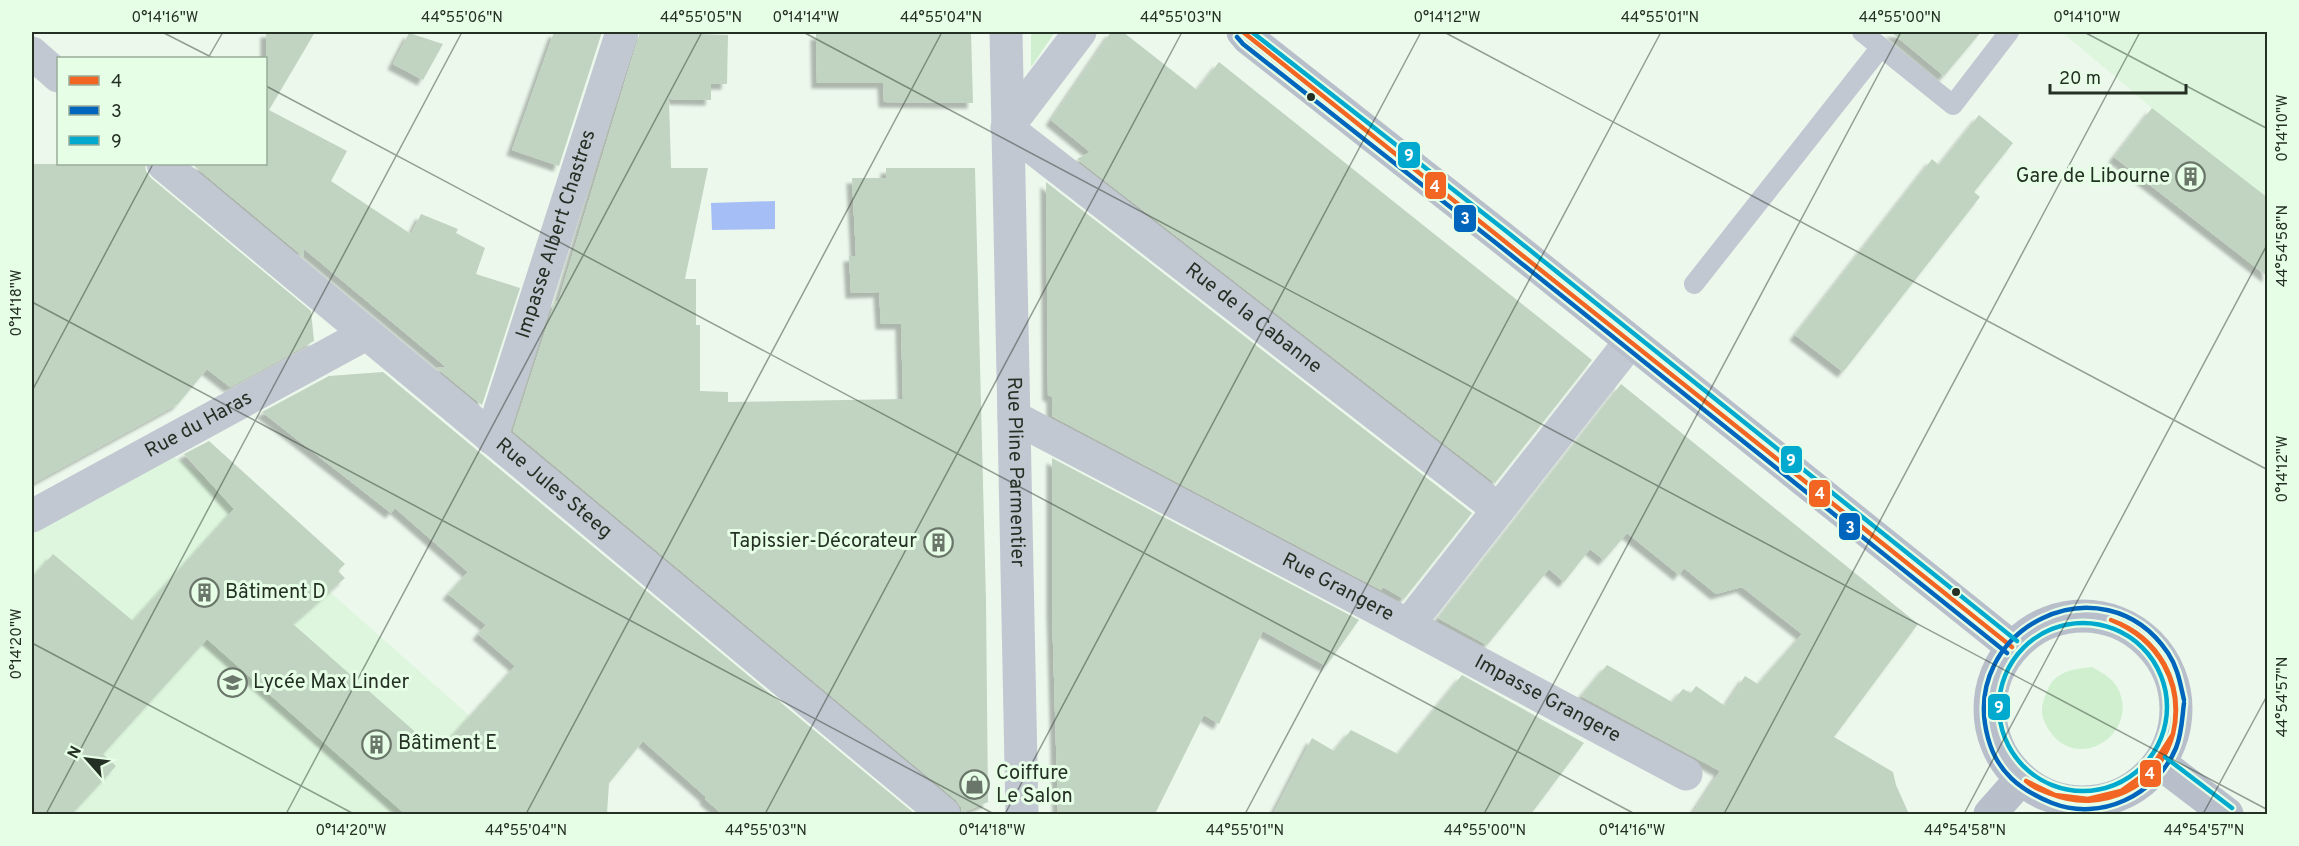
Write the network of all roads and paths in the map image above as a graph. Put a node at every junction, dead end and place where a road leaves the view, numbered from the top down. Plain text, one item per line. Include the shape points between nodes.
1 (622, 32) edge
2 (1006, 32) edge
3 (1080, 32) edge
4 (1243, 32) edge
5 (1862, 32) edge
6 (2009, 32) edge
7 (1881, 47) junction
8 (32, 53) edge
9 (57, 75) edge
10 (1008, 128) junction
11 (164, 165) edge
12 (1694, 284) dead end
13 (366, 334) junction
14 (1630, 342) junction
15 (1014, 417) junction
16 (491, 438) junction
17 (1498, 509) junction
18 (32, 516) edge
19 (1408, 625) junction
20 (2012, 647) junction
21 (2160, 762) junction
22 (1686, 774) dead end
23 (2020, 779) junction
24 (944, 814) edge
25 (1022, 814) edge
26 (1990, 814) edge
27 (2227, 814) edge

1 - 16 street, Impasse Albert Chastres
2 - 10 street, Rue Pline Parmentier
3 - 10 street
4 - 14 main road
5 - 7 lane
6 - 7 lane via 1953,105
7 - 12 lane
8 - 9 street
10 - 15 street, Rue Pline Parmentier
10 - 17 street, Rue de la Cabanne
11 - 13 street, Rue Jules Steeg
13 - 16 street, Rue Jules Steeg
13 - 18 street, Rue du Haras
14 - 17 street, Rue Grangere
14 - 20 main road
15 - 19 street, Rue Grangere
15 - 25 street, Rue Pline Parmentier
16 - 24 street, Rue Jules Steeg
17 - 19 street, Rue Grangere
19 - 22 street, Impasse Grangere
20 - 21 main road via 2039,627 2079,615 2105,617 2132,629 2154,648 2169,673 2177,702 2173,734
20 - 23 main road via 1997,672 1990,700 1992,730 2002,757
21 - 23 main road via 2137,785 2109,799 2078,802 2047,796
21 - 27 main road
23 - 26 main road

